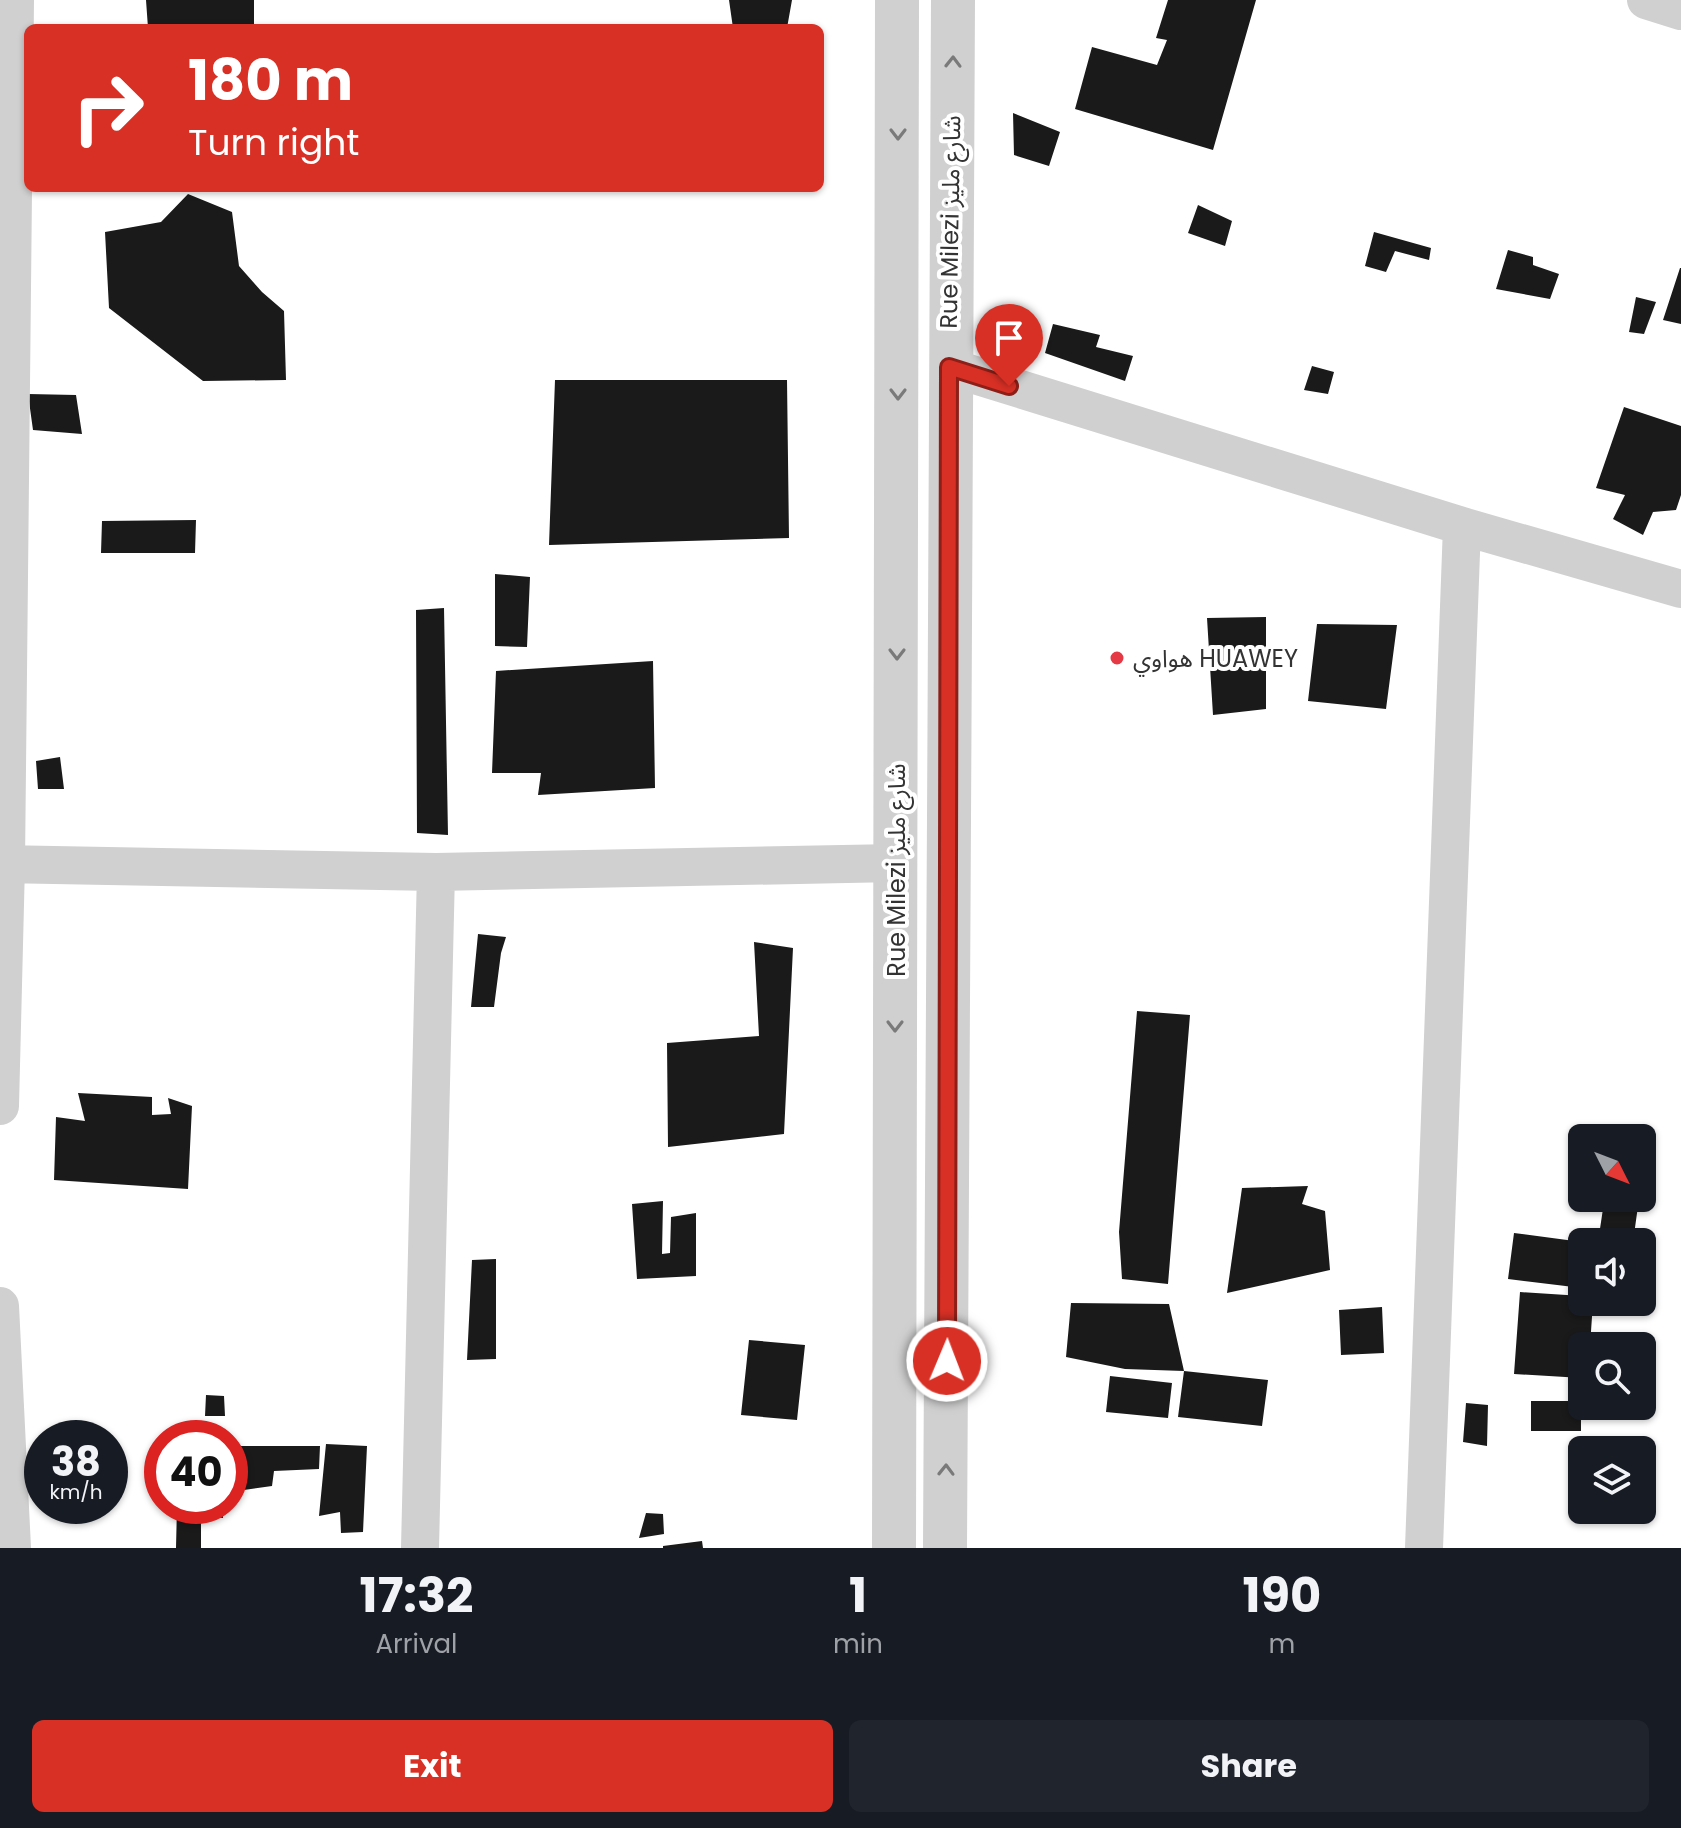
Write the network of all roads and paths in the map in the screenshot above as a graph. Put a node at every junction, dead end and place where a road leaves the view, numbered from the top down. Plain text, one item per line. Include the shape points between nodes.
1 (15, 0) edge
2 (897, 0) edge
3 (953, 0) edge
4 (1646, 0) edge
5 (1681, 11) edge
6 (949, 367) junction
7 (1462, 526) junction
8 (1681, 589) edge
9 (896, 863) junction
10 (3, 864) edge
11 (436, 872) junction
12 (0, 1106) edge
13 (0, 1306) edge
14 (12, 1548) edge
15 (420, 1548) edge
16 (894, 1548) edge
17 (945, 1548) edge
18 (1424, 1548) edge

1 - 10 street
2 -> 9 street, Rue Milezi شارع مليز
6 -> 3 street, Rue Milezi شارع مليز
4 - 5 street
6 - 7 street
17 -> 6 street, Rue Milezi شارع مليز
7 - 8 street
7 - 18 street
9 - 11 street
9 -> 16 street, Rue Milezi شارع مليز
10 - 11 street
10 - 12 street
11 - 15 street
13 - 14 street

